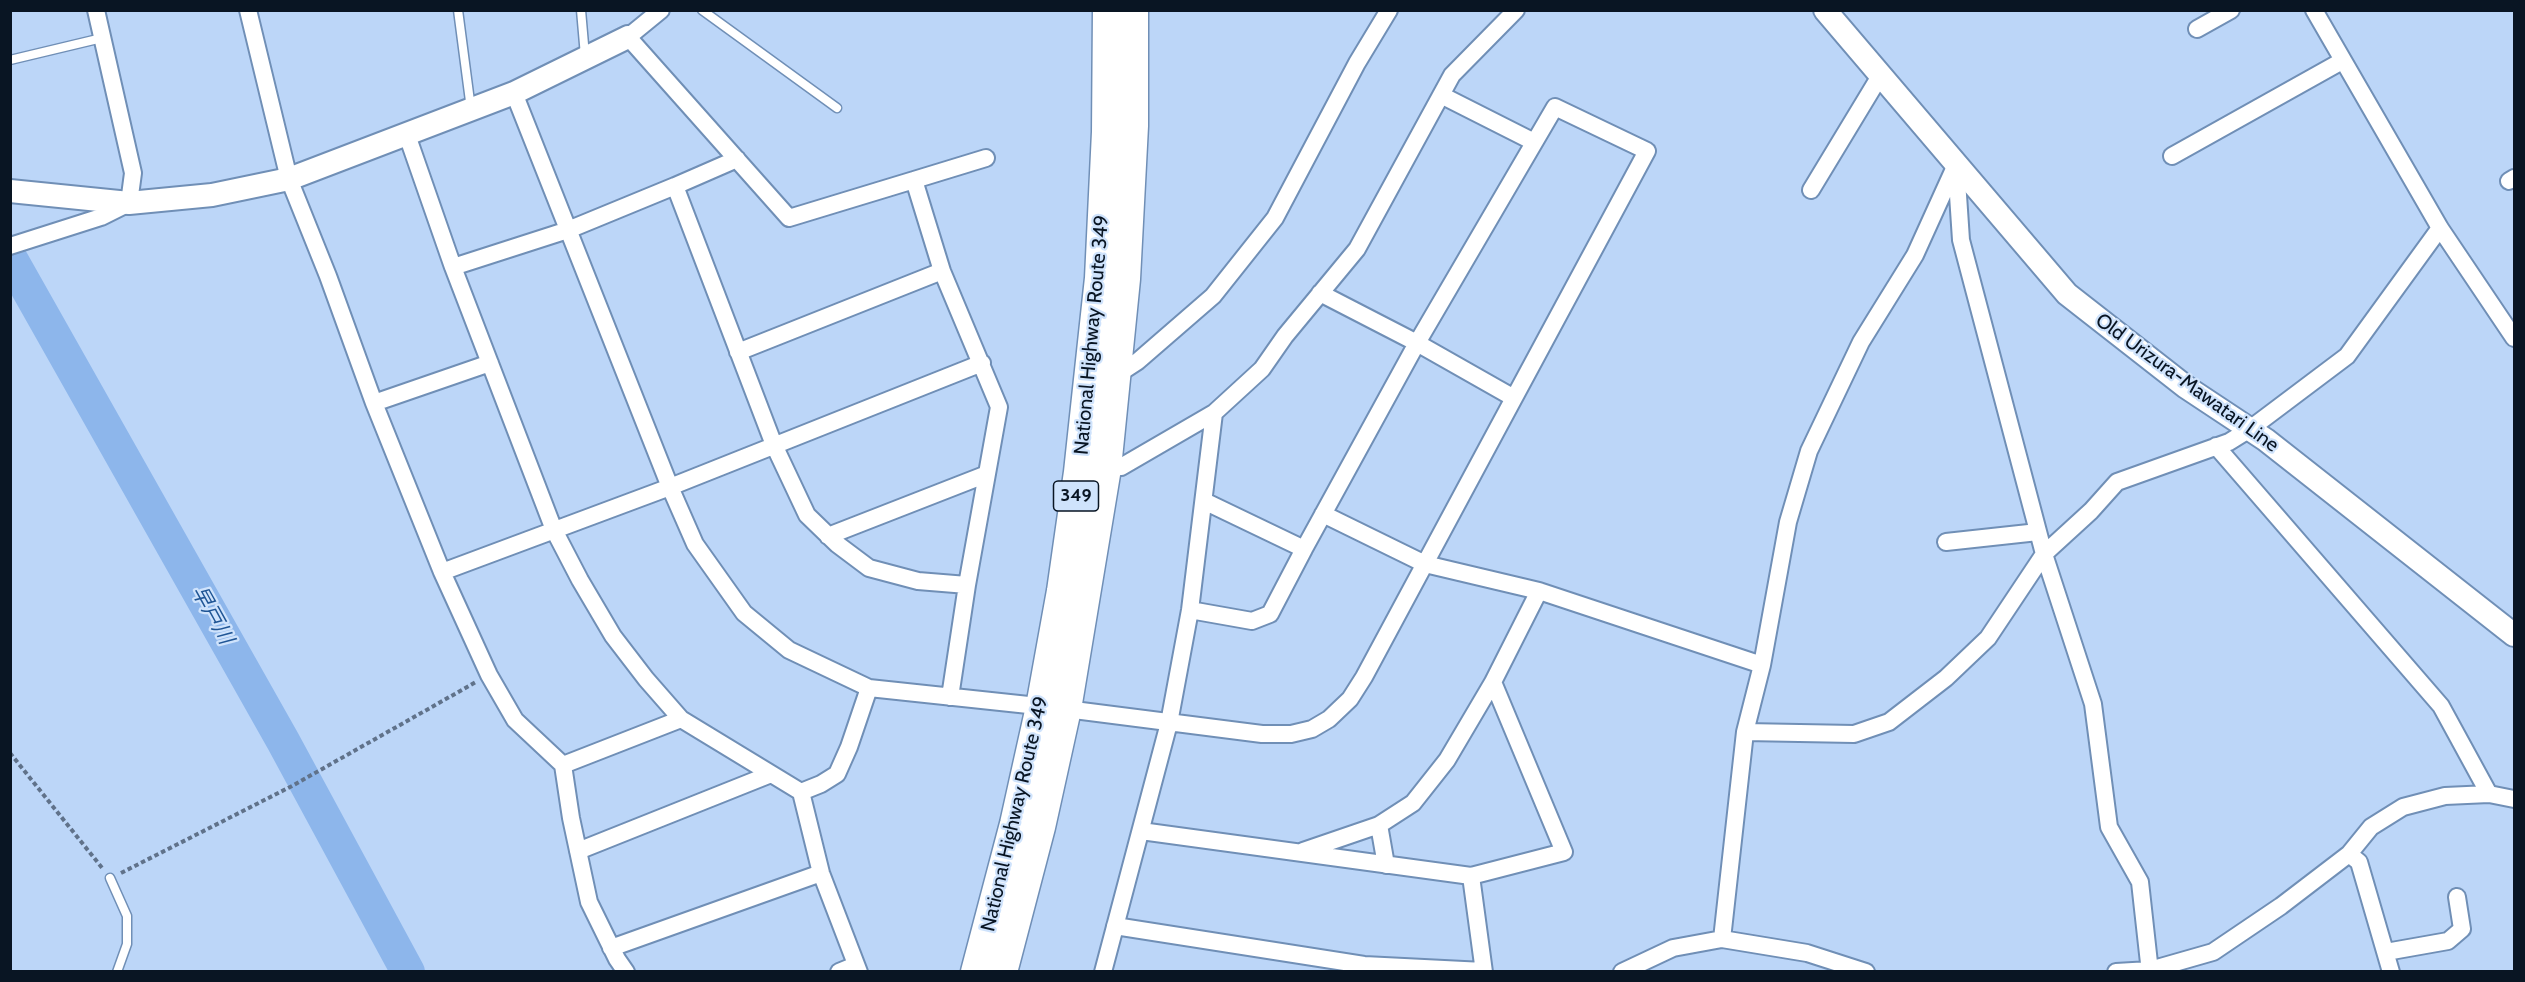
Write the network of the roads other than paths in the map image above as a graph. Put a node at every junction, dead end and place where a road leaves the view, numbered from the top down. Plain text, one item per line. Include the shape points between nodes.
1 (96, 10) edge
2 (248, 10) edge
3 (458, 10) edge
4 (581, 10) edge
5 (661, 10) edge
6 (702, 10) edge
7 (1108, 10) edge
8 (1133, 10) edge
9 (1389, 10) edge
10 (1516, 10) edge
11 (1825, 10) edge
12 (2231, 10) edge
13 (2314, 10) edge
14 (2197, 29) dead end
15 (628, 37) junction
16 (102, 38) junction
17 (585, 59) junction
18 (10, 60) edge
19 (2342, 61) junction
20 (1880, 76) junction
21 (514, 93) junction
22 (1441, 95) junction
23 (837, 108) dead end
24 (471, 110) junction
25 (407, 135) junction
26 (1534, 142) junction
27 (2172, 156) dead end
28 (986, 158) dead end
29 (737, 159) junction
30 (1956, 165) junction
31 (290, 179) junction
32 (914, 180) junction
33 (675, 186) junction
34 (1811, 190) dead end
35 (10, 191) edge
36 (129, 203) junction
37 (2440, 228) junction
38 (568, 230) junction
39 (10, 246) edge
40 (453, 267) junction
41 (942, 270) junction
42 (1320, 293) junction
43 (2514, 338) edge
44 (1417, 343) junction
45 (738, 352) junction
46 (490, 363) junction
47 (982, 363) junction
48 (1115, 376) junction
49 (1514, 398) junction
50 (374, 403) junction
51 (1214, 413) junction
52 (2250, 429) junction
53 (774, 445) junction
54 (2216, 446) junction
55 (1106, 468) junction
56 (987, 474) junction
57 (670, 487) junction
58 (1204, 501) junction
59 (1323, 514) junction
60 (554, 530) junction
61 (2038, 532) junction
62 (828, 536) junction
63 (1946, 542) dead end
64 (1304, 549) junction
65 (2044, 554) junction
66 (1425, 564) junction
67 (442, 572) junction
68 (967, 585) junction
69 (1539, 591) junction
70 (1190, 610) junction
71 (2514, 635) edge
72 (1762, 665) junction
73 (1493, 682) junction
74 (869, 688) junction
75 (950, 697) junction
76 (1054, 708) junction
77 (681, 719) junction
78 (1169, 723) junction
79 (1745, 732) junction
80 (563, 765) junction
81 (771, 774) junction
82 (801, 792) junction
83 (2489, 795) junction
84 (2514, 799) edge
85 (1379, 825) junction
86 (1141, 831) junction
87 (578, 851) junction
88 (1298, 852) junction
89 (2349, 854) junction
90 (1386, 865) junction
91 (821, 873) junction
92 (1471, 876) junction
93 (111, 878) road end
94 (2457, 897) dead end
95 (1115, 926) junction
96 (1722, 939) junction
97 (611, 948) junction
98 (2386, 952) junction
99 (858, 968) edge
100 (1364, 968) edge
101 (1484, 971) edge
102 (2150, 971) edge
103 (117, 972) edge
104 (626, 972) edge
105 (839, 972) edge
106 (976, 972) edge
107 (1002, 972) edge
108 (1103, 972) edge
109 (1622, 972) edge
110 (1866, 972) edge
111 (2116, 972) edge
112 (2391, 972) edge

1 - 16 street
2 - 31 street
3 - 24 lane
4 - 17 lane
5 - 15 street
6 - 23 lane
7 - 76 highway, National Highway Route 349 / 349 via 1100,278 1062,591
8 - 48 highway, National Highway Route 349 / 349 via 1125,279
9 - 48 street via 1275,218 1213,296
10 - 22 street via 1452,75
11 - 20 street, Old Urizura-Mawatari Line
12 - 14 street
13 - 19 street
15 - 17 street
15 - 29 street
16 - 18 lane
16 - 36 street via 133,173
17 - 21 street
19 - 27 street
19 - 37 street
20 - 30 street, Old Urizura-Mawatari Line
20 - 34 street
21 - 24 street
21 - 38 street
22 - 26 street
22 - 42 street via 1357,249
24 - 25 street
25 - 31 street
25 - 40 street
26 - 44 street
26 - 49 street via 1555,106 1647,151
28 - 32 street
29 - 32 street via 789,218
29 - 33 street
30 - 52 street, Old Urizura-Mawatari Line via 2067,294 2186,387
30 - 61 street via 1961,240
30 - 72 street via 1915,255 1861,342 1809,451 1788,522
31 - 36 street via 212,195
31 - 50 street
32 - 41 street
33 - 38 street
33 - 45 street
35 - 36 street
36 - 39 street
37 - 43 street
37 - 52 street via 2347,356
38 - 40 street
38 - 57 street
40 - 46 street
41 - 45 street
41 - 47 street
42 - 44 street
42 - 51 street via 1262,369
44 - 49 street
44 - 59 street
45 - 53 street
46 - 50 street
46 - 60 street
47 - 53 street
47 - 56 street via 999,407
48 - 55 highway, National Highway Route 349 / 349
49 - 66 street
50 - 67 street
51 - 55 street via 1121,467
51 - 58 street
52 - 54 street
52 - 71 street, Old Urizura-Mawatari Line
53 - 57 street
53 - 62 street via 807,515
54 - 65 street via 2117,482
54 - 83 street via 2440,706
55 - 76 highway, National Highway Route 349 / 349
56 - 62 street
56 - 68 street
57 - 60 street
57 - 74 street via 695,544 744,613 789,650
58 - 64 street
58 - 70 street
59 - 64 street
59 - 66 street
60 - 67 street
60 - 77 street via 613,636
61 - 63 street
61 - 65 street
62 - 68 street via 869,568 918,581
64 - 70 street via 1270,614 1252,621
65 - 79 street via 1988,638 1946,678 1889,722 1854,734
65 - 102 street via 2092,704 2109,827 2140,882
66 - 69 street
66 - 78 street via 1365,676 1350,699 1329,719 1292,734
67 - 80 street via 489,675 515,720
68 - 75 street
69 - 72 street
69 - 73 street
70 - 78 street
72 - 79 street
73 - 85 street via 1447,760 1413,803
73 - 92 street via 1564,852
74 - 75 street
74 - 82 street via 837,774
75 - 76 street
76 - 78 street
76 - 106 highway, National Highway Route 349 / 349 via 1009,847
76 - 107 highway, National Highway Route 349 / 349 via 1037,838
77 - 80 street
77 - 81 street
78 - 86 street
79 - 96 street
80 - 87 street
81 - 82 street
81 - 87 street
82 - 91 street
83 - 84 street
83 - 89 street via 2445,796 2403,807 2371,827
85 - 88 street
85 - 90 street
86 - 88 street
86 - 95 street
87 - 97 street via 589,902
88 - 90 street
89 - 98 street via 2359,862
89 - 102 street via 2212,952
90 - 92 street
91 - 97 street
91 - 99 street
92 - 101 street
93 - 103 lane via 127,916 127,944
94 - 98 street via 2462,929 2448,941
95 - 100 street
95 - 108 street
96 - 109 street via 1673,948
96 - 110 street via 1807,953
97 - 104 street
98 - 112 street
99 - 105 street
100 - 101 street
102 - 111 street

